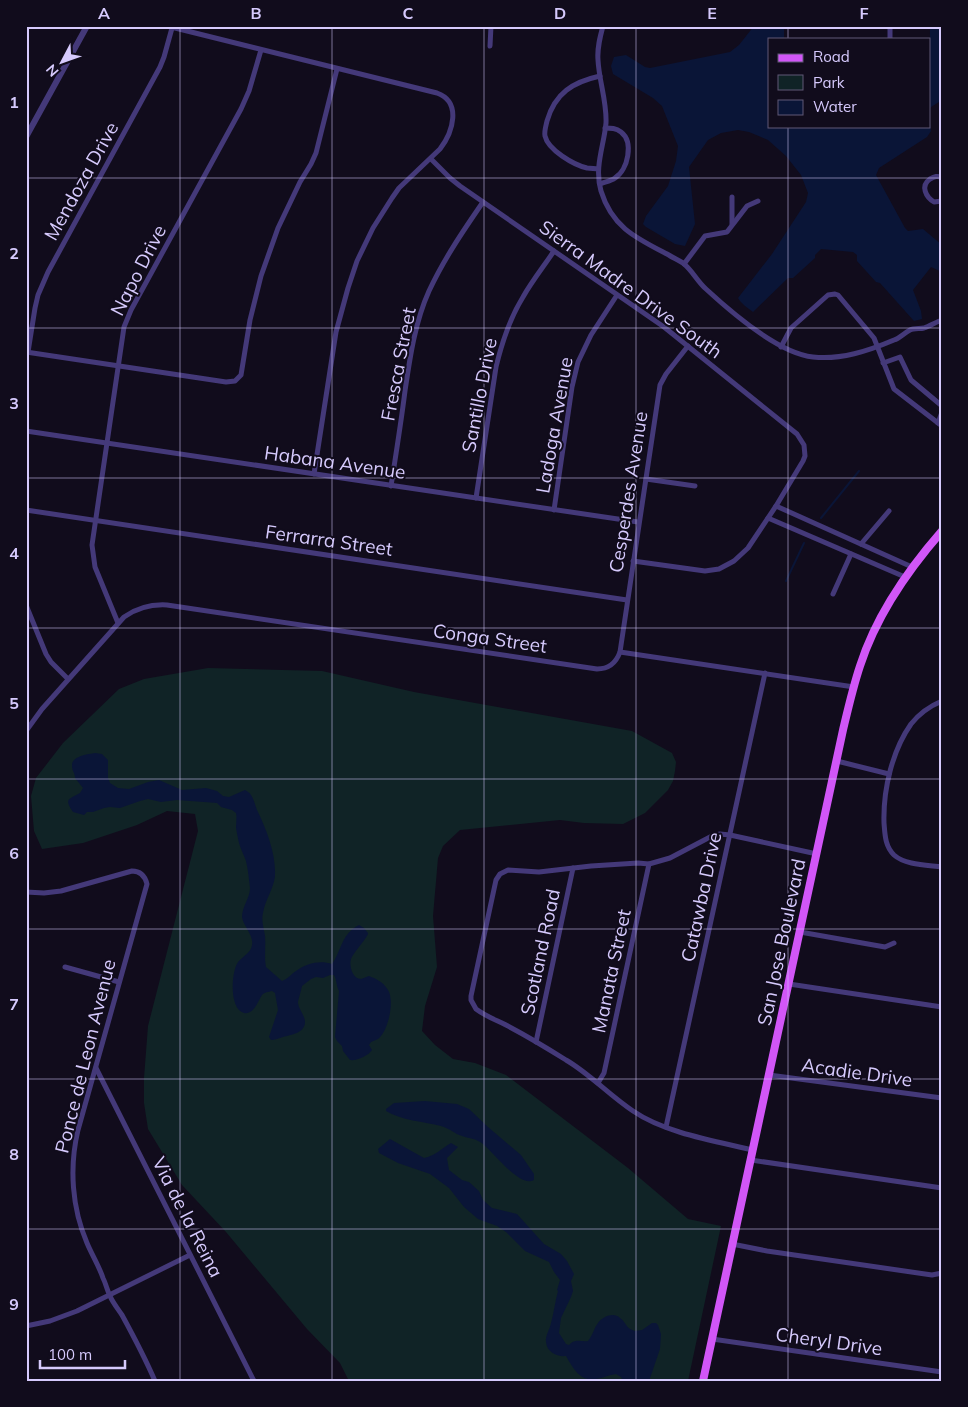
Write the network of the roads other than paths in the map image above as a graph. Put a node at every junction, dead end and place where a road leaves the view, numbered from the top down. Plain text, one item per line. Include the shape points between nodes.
1 (87, 26) edge
2 (491, 26) edge
3 (604, 26) edge
4 (170, 27) edge
5 (490, 46) dead end
6 (261, 50) junction
7 (337, 69) junction
8 (600, 76) junction
9 (605, 128) junction
10 (26, 137) edge
11 (430, 159) junction
12 (598, 169) junction
13 (942, 177) edge
14 (600, 184) junction
15 (732, 197) dead end
16 (758, 201) dead end
17 (942, 201) edge
18 (483, 202) junction
19 (732, 225) junction
20 (554, 251) junction
21 (684, 264) junction
22 (618, 295) junction
23 (942, 320) edge
24 (688, 346) junction
25 (877, 346) junction
26 (781, 347) junction
27 (27, 352) edge
28 (883, 363) junction
29 (118, 366) junction
30 (942, 406) edge
31 (942, 412) edge
32 (940, 425) edge
33 (26, 431) edge
34 (106, 443) junction
35 (314, 474) junction
36 (646, 478) junction
37 (391, 486) junction
38 (695, 486) dead end
39 (476, 498) junction
40 (776, 506) junction
41 (26, 510) edge
42 (554, 510) junction
43 (889, 511) dead end
44 (768, 518) junction
45 (95, 520) junction
46 (638, 522) junction
47 (942, 531) edge
48 (861, 544) junction
49 (851, 554) junction
50 (633, 561) junction
51 (912, 567) junction
52 (905, 577) junction
53 (832, 594) dead end
54 (627, 600) junction
55 (26, 605) edge
56 (118, 623) junction
57 (620, 652) junction
58 (765, 673) junction
59 (68, 679) junction
60 (854, 687) junction
61 (942, 701) edge
62 (26, 731) edge
63 (837, 761) junction
64 (889, 774) junction
65 (730, 835) junction
66 (817, 854) junction
67 (649, 864) junction
68 (942, 867) edge
69 (573, 868) junction
70 (26, 892) edge
71 (800, 932) junction
72 (894, 943) dead end
73 (65, 967) dead end
74 (119, 982) junction
75 (788, 984) junction
76 (942, 1007) edge
77 (536, 1042) junction
78 (96, 1068) junction
79 (769, 1075) junction
80 (598, 1083) junction
81 (942, 1098) edge
82 (666, 1127) junction
83 (753, 1150) junction
84 (751, 1160) junction
85 (942, 1188) edge
86 (732, 1244) junction
87 (190, 1254) junction
88 (942, 1273) edge
89 (109, 1295) junction
90 (26, 1326) edge
91 (712, 1339) junction
92 (942, 1372) edge
93 (154, 1381) edge
94 (254, 1381) edge
95 (703, 1381) edge

1 - 10 street
2 - 5 street
3 - 8 street via 598,47
4 - 6 street
4 - 27 street, Mendoza Drive via 160,67 48,272 38,295
6 - 7 street
6 - 29 street, Napo Drive via 241,109 128,318
7 - 11 street via 437,93 446,98 454,114 450,132 446,142
7 - 29 street via 316,153 278,228 261,276 250,320 243,370 238,379 226,382
8 - 9 street
8 - 12 street via 572,85 560,96 551,109 545,130 549,145 570,161
9 - 12 street
9 - 14 street via 620,131 627,141 628,152 622,172
11 - 18 street, Sierra Madre Drive South
11 - 35 street via 399,188 373,228 357,261 336,332
12 - 14 street
13 - 17 street via 934,177 924,185 930,199
14 - 21 street via 609,209 620,225 633,237
15 - 19 street
16 - 19 street via 747,206
18 - 20 street, Sierra Madre Drive South
18 - 37 street, Fresca Street via 444,262 421,316 410,358
19 - 21 street via 727,232 705,236
20 - 22 street, Sierra Madre Drive South
20 - 39 street, Santillo Drive via 520,302 500,349
21 - 26 street via 704,288
22 - 24 street, Sierra Madre Drive South
22 - 42 street, Ladoga Avenue via 591,335 576,369
23 - 25 street via 925,328 912,329
24 - 36 street, Cesperdes Avenue via 660,386
24 - 40 street, Sierra Madre Drive South via 802,439 803,461
25 - 26 street via 829,358 800,355
25 - 26 street via 871,333 834,294 828,295 791,328
25 - 28 street
27 - 29 street
28 - 30 street via 900,357 911,380
28 - 32 street via 894,389
29 - 34 street, Napo Drive
31 - 32 street
33 - 34 street, Habana Avenue
34 - 35 street, Habana Avenue
34 - 45 street, Napo Drive
35 - 37 street, Habana Avenue
36 - 38 street
36 - 46 street, Cesperdes Avenue
37 - 39 street, Habana Avenue
39 - 42 street, Habana Avenue
40 - 44 street
40 - 48 street
41 - 45 street, Ferrarra Street
42 - 46 street, Habana Avenue
43 - 48 street
44 - 49 street
44 - 50 street via 743,554 719,569 705,571
45 - 54 street, Ferrarra Street
45 - 56 street, Napo Drive via 92,545 95,567
46 - 50 street, Cesperdes Avenue
47 - 51 main road, San Jose Boulevard
48 - 51 street
49 - 52 street
49 - 53 street
50 - 54 street, Cesperdes Avenue
51 - 52 main road, San Jose Boulevard
52 - 60 main road, San Jose Boulevard via 873,633
54 - 57 street, Cesperdes Avenue
55 - 59 street via 46,654
56 - 57 street, Conga Street via 143,607 167,605 597,669 613,663
56 - 59 street, Conga Street
57 - 58 street
58 - 60 street
58 - 65 street, Catawba Drive
59 - 62 street, Conga Street
60 - 63 main road, San Jose Boulevard
61 - 64 street via 928,708 911,724
63 - 64 street
63 - 66 main road, San Jose Boulevard
64 - 68 street via 884,816 886,841 891,852 902,860
65 - 66 street
65 - 67 street via 712,836 670,858
65 - 82 street, Catawba Drive
66 - 71 main road, San Jose Boulevard
67 - 69 street
67 - 80 street, Manata Street via 604,1073
69 - 77 street, Scotland Road
69 - 77 street via 540,872 508,870 500,874 496,880 471,996 476,1010
70 - 74 street, Ponce de Leon Avenue via 61,891 132,871 143,874 147,884
71 - 72 street via 886,947
71 - 75 main road, San Jose Boulevard
73 - 74 street
74 - 78 street, Ponce de Leon Avenue
75 - 76 street
75 - 79 main road, San Jose Boulevard
77 - 80 street via 577,1066
78 - 87 street, Via de la Reina
78 - 89 street, Ponce de Leon Avenue via 75,1142 73,1176 81,1227
79 - 81 street, Acadie Drive
79 - 83 main road, San Jose Boulevard
80 - 82 street via 634,1112
82 - 83 street
83 - 84 main road, San Jose Boulevard
84 - 85 street
84 - 86 main road, San Jose Boulevard
86 - 88 street via 932,1275
86 - 91 main road, San Jose Boulevard
87 - 89 street
87 - 94 street, Via de la Reina
89 - 90 street via 62,1317
89 - 93 street, Ponce de Leon Avenue
91 - 92 street, Cheryl Drive
91 - 95 main road, San Jose Boulevard

